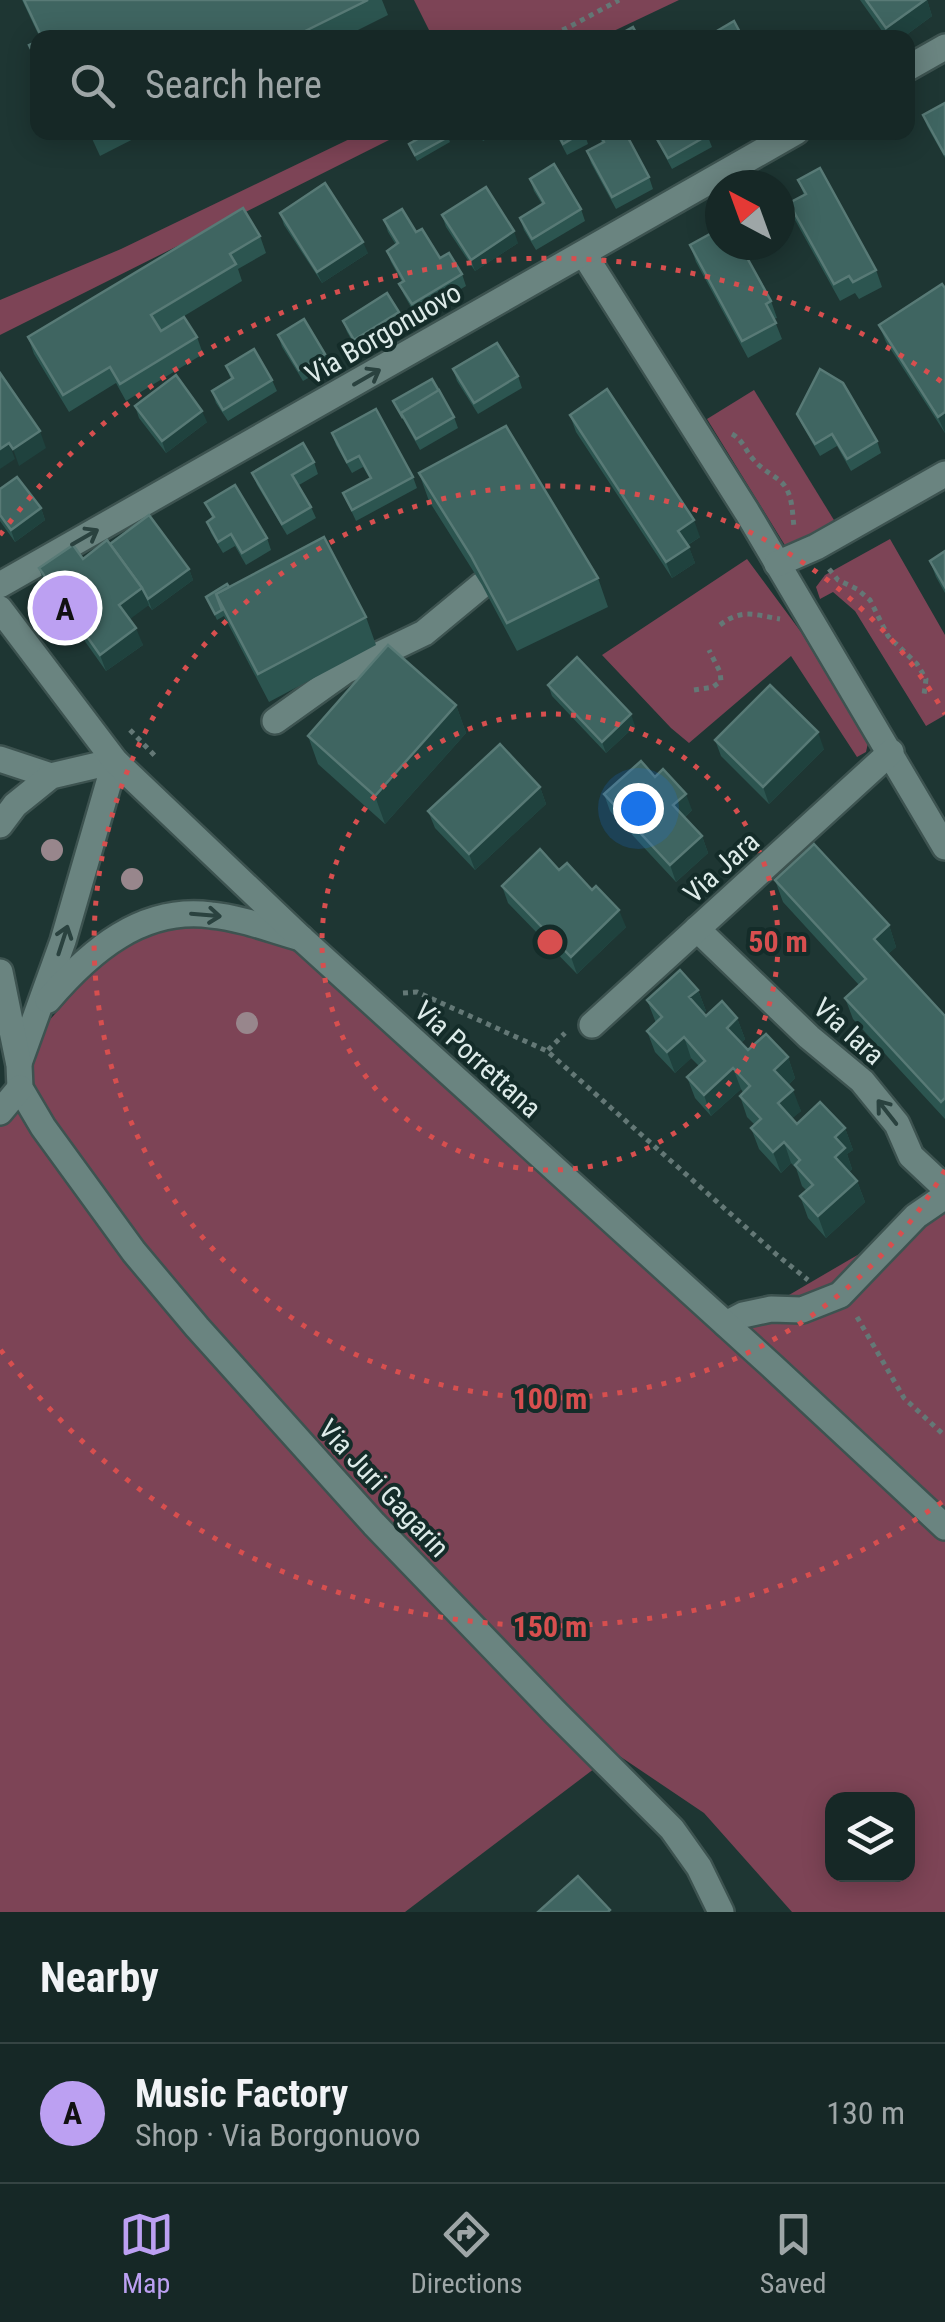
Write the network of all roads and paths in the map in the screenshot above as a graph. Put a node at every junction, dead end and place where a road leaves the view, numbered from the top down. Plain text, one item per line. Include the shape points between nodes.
1 (619, 0) edge
2 (564, 30) edge
3 (945, 47) edge
4 (915, 64) edge
5 (782, 140) edge
6 (584, 254) junction
7 (689, 422) junction
8 (945, 474) edge
9 (794, 530) dead end
10 (776, 564) junction
11 (828, 567) dead end
12 (8, 580) edge
13 (482, 584) edge
14 (0, 608) edge
15 (793, 622) dead end
16 (720, 624) dead end
17 (68, 650) dead end
18 (710, 650) dead end
19 (694, 690) dead end
20 (924, 695) dead end
21 (122, 720) dead end
22 (275, 721) dead end
23 (891, 752) junction
24 (0, 758) edge
25 (158, 759) dead end
26 (115, 761) junction
27 (52, 776) junction
28 (0, 826) edge
29 (945, 847) edge
30 (697, 929) junction
31 (301, 938) junction
32 (0, 972) edge
33 (402, 993) dead end
34 (39, 1012) junction
35 (592, 1026) dead end
36 (20, 1076) junction
37 (0, 1112) edge
38 (945, 1188) edge
39 (945, 1196) edge
40 (818, 1288) dead end
41 (849, 1312) dead end
42 (726, 1324) junction
43 (945, 1436) edge
44 (945, 1527) edge
45 (721, 1912) edge

1 - 2 path
3 - 4 street
5 - 6 street, Via Borgonuovo
6 - 7 street
12 -> 6 street, Via Borgonuovo
7 - 9 path via 724,428 760,468 783,482
7 - 10 street
8 - 10 street
10 - 23 street
11 - 20 path via 870,600 888,636 926,679
12 - 17 path
13 - 22 street via 424,633 344,672
14 - 26 street, Via Porrettana
15 - 16 path via 746,612
18 - 19 path via 721,681
21 - 25 path
23 - 29 street
23 - 30 street, Via Jara
24 - 27 street
26 - 27 street
26 - 31 street, Via Porrettana
34 -> 26 street
27 - 28 street
30 - 35 street, Via Jara
38 -> 30 street, Via Iara via 910,1156 897,1124 862,1081
34 -> 31 street via 85,961 145,922 212,915
31 - 42 street, Via Porrettana
32 - 36 street, Via Juri Gagarin
33 - 40 path via 417,992 548,1051
34 - 36 street
36 - 37 street
36 - 45 street, Via Juri Gagarin via 43,1127 159,1282 374,1524 672,1829
39 - 42 street via 916,1216 840,1295 802,1310 743,1315
41 - 43 path via 860,1319 904,1398
42 - 44 street, Via Porrettana

